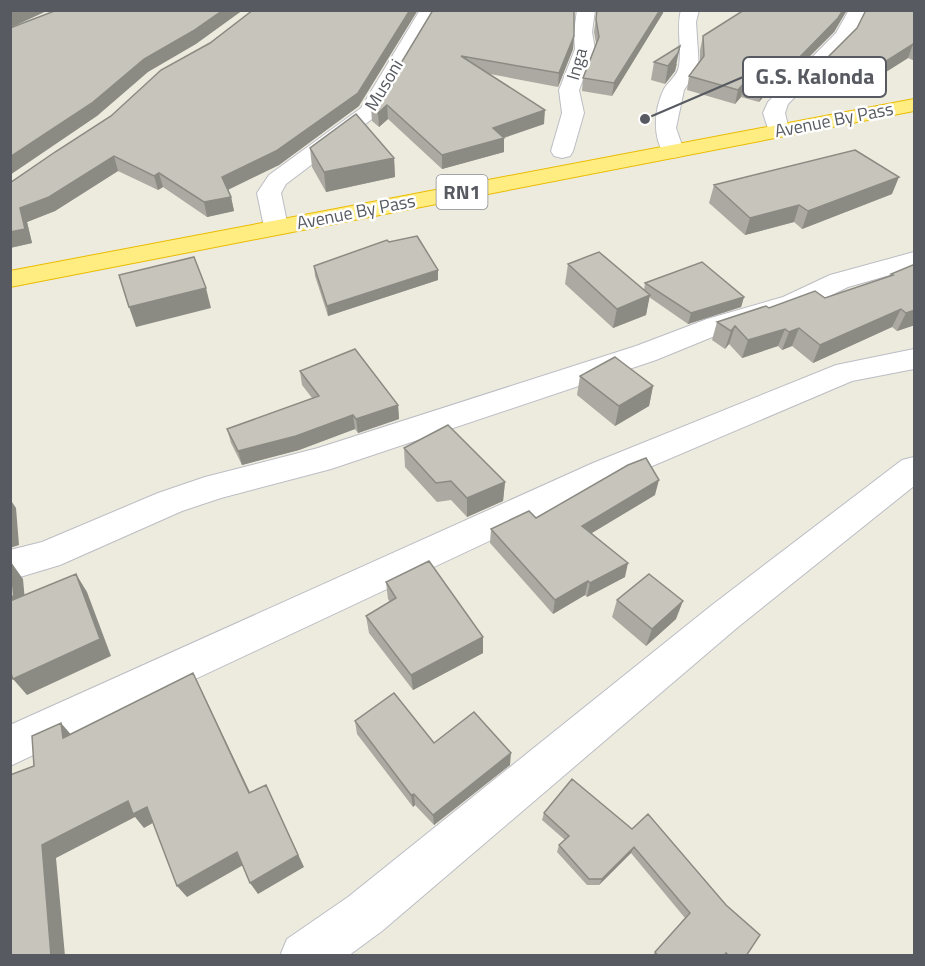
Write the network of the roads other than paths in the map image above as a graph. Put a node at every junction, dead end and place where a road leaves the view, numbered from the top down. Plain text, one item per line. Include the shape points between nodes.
1 (430, 10) edge
2 (586, 10) edge
3 (690, 10) edge
4 (858, 10) edge
5 (915, 105) edge
6 (778, 130) junction
7 (562, 151) dead end
8 (673, 151) junction
9 (276, 227) junction
10 (915, 260) edge
11 (10, 279) edge
12 (915, 359) edge
13 (915, 469) edge
14 (10, 565) edge
15 (10, 746) edge
16 (304, 956) edge

1 - 9 street, Musoni via 369,112 277,180 269,193
2 - 7 street, Inga via 585,49 569,90 573,113
3 - 8 street via 689,68 674,90 665,128
4 - 6 street via 844,36 778,102 774,113
5 - 6 highway, Avenue By Pass / RN1
6 - 8 highway, Avenue By Pass / RN1
8 - 9 highway, Avenue By Pass / RN1
9 - 11 highway, Avenue By Pass / RN1
10 - 14 street via 839,281 793,303 717,325 320,460 189,496 48,555
12 - 15 street via 846,372 605,472
13 - 16 street via 725,616 365,914

